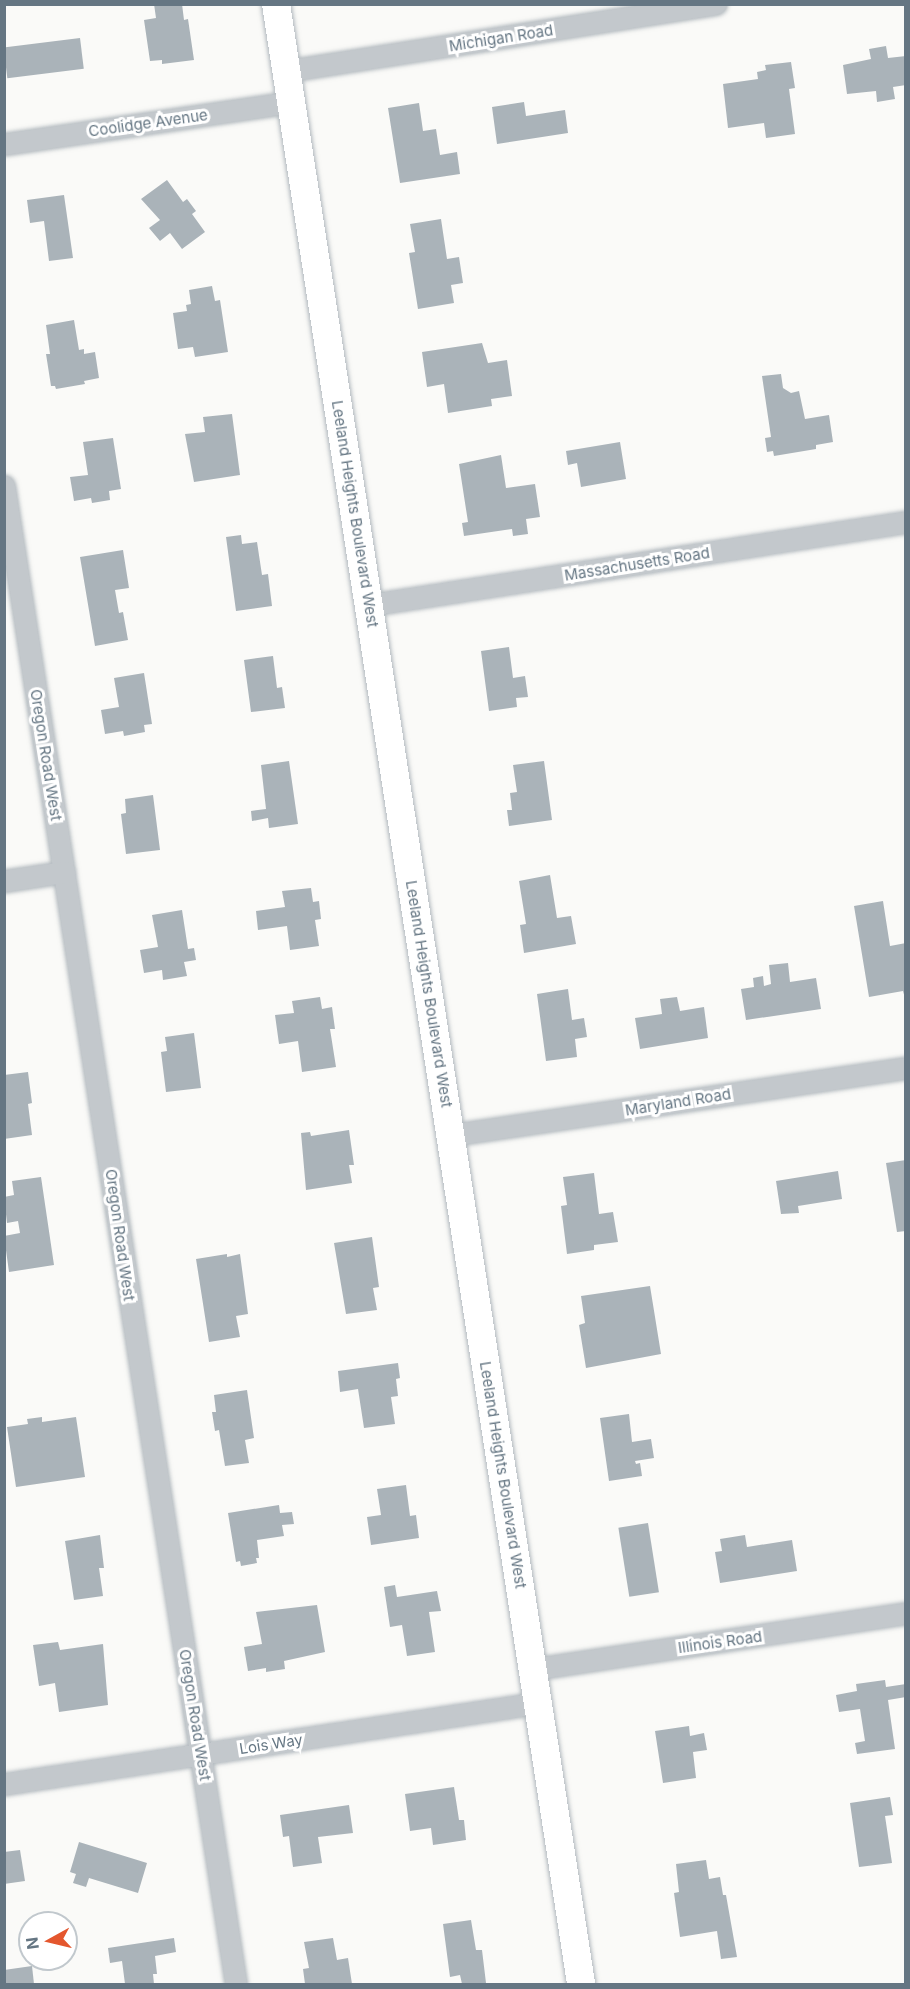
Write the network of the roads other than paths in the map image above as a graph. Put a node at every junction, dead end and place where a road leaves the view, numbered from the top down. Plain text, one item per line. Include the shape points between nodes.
1 (276, 4) edge
2 (716, 4) edge
3 (286, 71) junction
4 (291, 102) junction
5 (4, 144) edge
6 (4, 486) edge
7 (906, 522) edge
8 (369, 605) junction
9 (64, 872) junction
10 (4, 881) edge
11 (906, 1068) edge
12 (451, 1135) junction
13 (906, 1613) edge
14 (533, 1669) junction
15 (537, 1703) junction
16 (201, 1754) junction
17 (4, 1784) edge
18 (236, 1984) edge
19 (581, 1984) edge

1 - 3 main road, Leeland Heights Boulevard West
2 - 3 street, Michigan Road
3 - 4 main road, Leeland Heights Boulevard West
4 - 5 street, Coolidge Avenue
4 - 8 main road, Leeland Heights Boulevard West
6 - 9 street, Oregon Road West
7 - 8 street, Massachusetts Road
8 - 12 main road, Leeland Heights Boulevard West
9 - 10 street
9 - 16 street, Oregon Road West
11 - 12 street, Maryland Road
12 - 14 main road, Leeland Heights Boulevard West
13 - 14 street, Illinois Road
14 - 15 main road, Leeland Heights Boulevard West
15 - 16 street, Lois Way
15 - 19 main road, Leeland Heights Boulevard West
16 - 17 street, Lois Way
16 - 18 street, Oregon Road West

